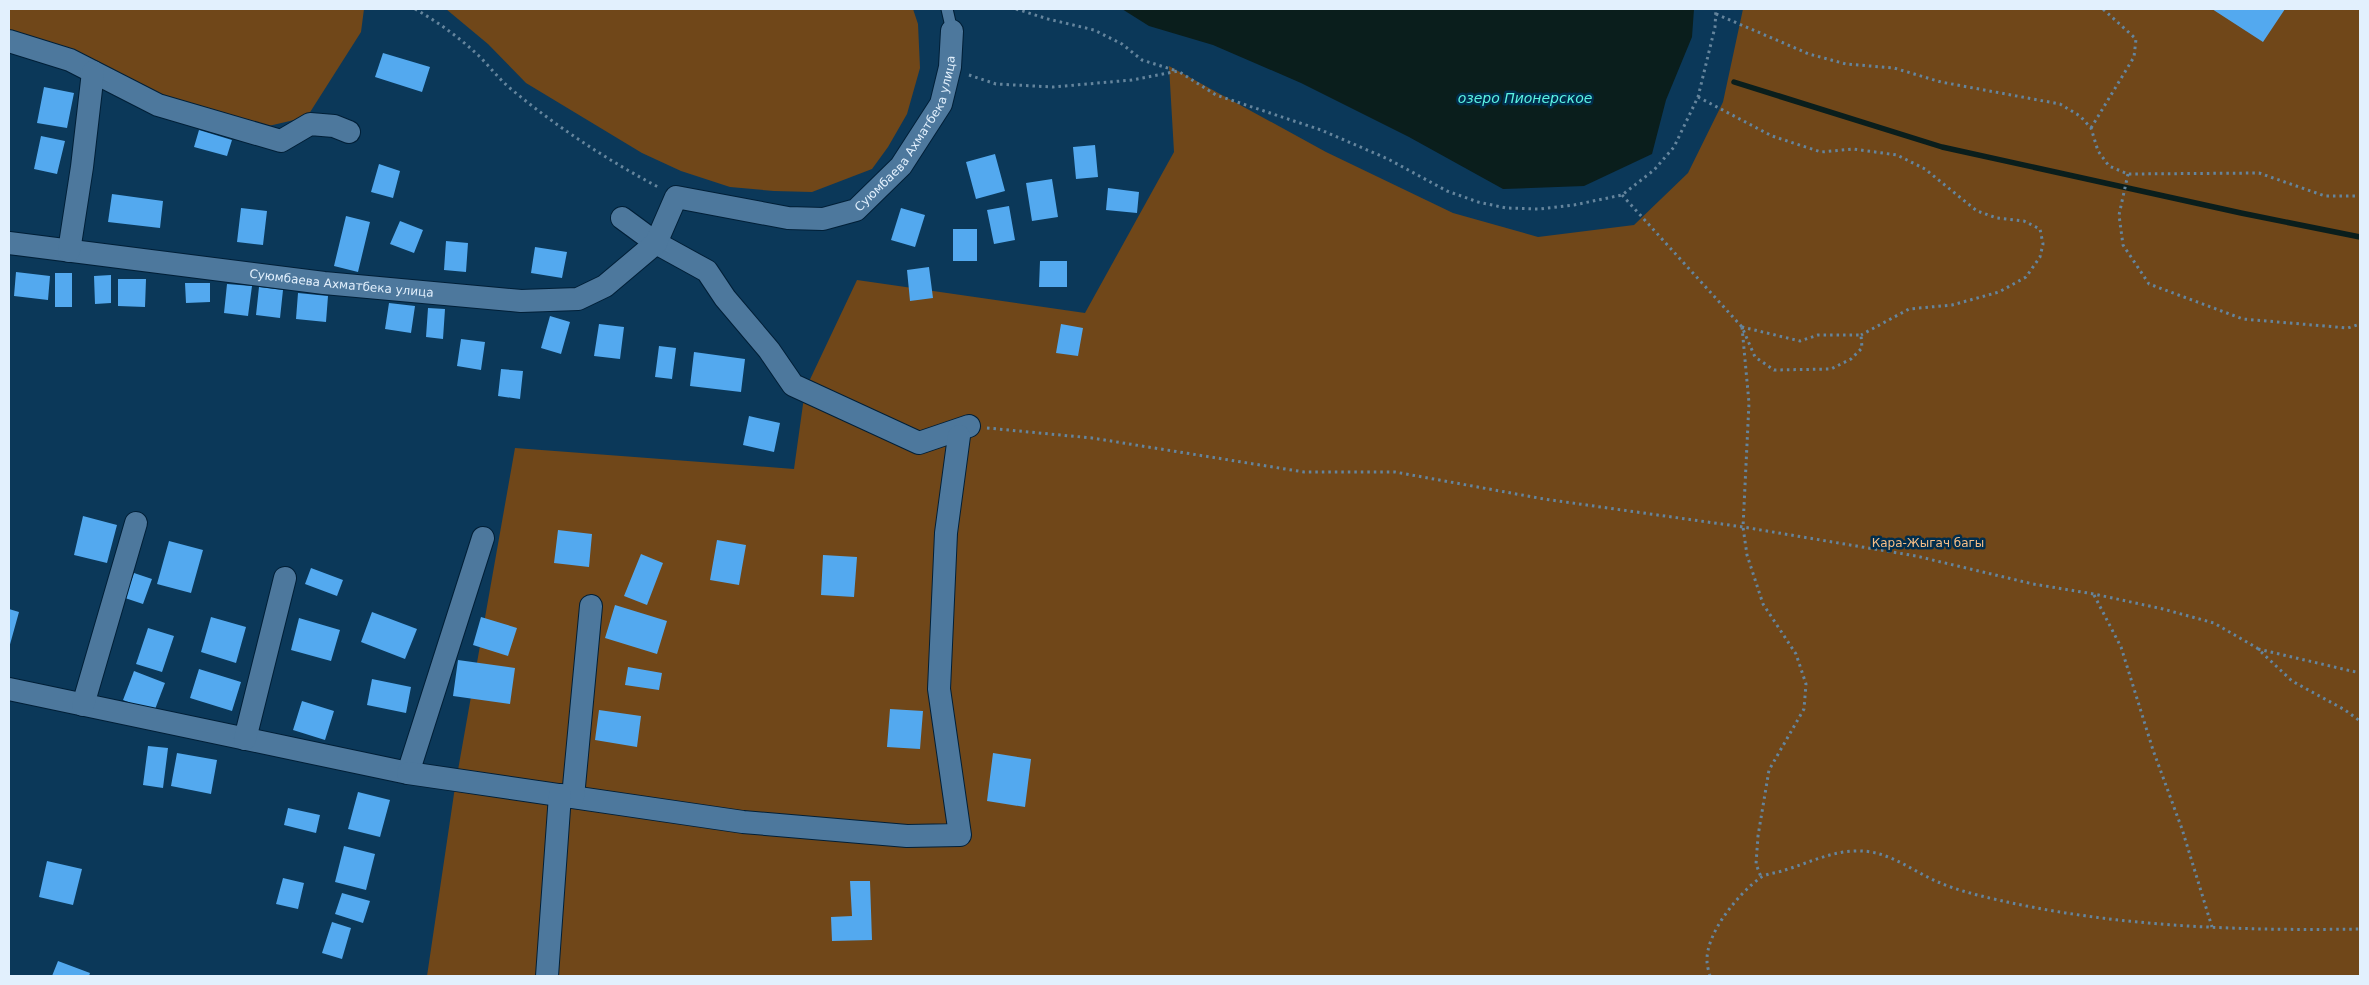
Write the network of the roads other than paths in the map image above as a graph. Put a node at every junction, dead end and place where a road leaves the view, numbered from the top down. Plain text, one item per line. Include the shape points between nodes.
1 (947, 9) edge
2 (952, 31) joint
3 (9, 41) edge
4 (93, 72) junction
5 (349, 132) dead end
6 (622, 218) dead end
7 (9, 243) edge
8 (656, 243) junction
9 (69, 250) junction
10 (136, 523) dead end
11 (483, 538) dead end
12 (285, 578) dead end
13 (591, 606) dead end
14 (9, 689) edge
15 (83, 705) junction
16 (245, 739) junction
17 (408, 773) junction
18 (566, 796) junction
19 (547, 976) edge

1 - 2 lane
2 - 8 street, Суюмбаева Ахматбека улица via 950,67 941,104 901,166 856,210 823,219 788,218 676,197
3 - 4 street via 70,60
4 - 5 street via 158,105 281,140 310,124 334,126
4 - 9 street
6 - 8 street
7 - 9 street, Суюмбаева Ахматбека улица
8 - 9 street, Суюмбаева Ахматбека улица via 605,286 578,299 520,301 324,283
8 - 18 street via 708,271 725,298 769,350 793,385 919,443 964,431 946,533 939,689 960,835 907,836 743,822
10 - 15 street
11 - 17 street
12 - 16 street
13 - 18 street
14 - 15 street
15 - 16 street
16 - 17 street
17 - 18 street
18 - 19 street

